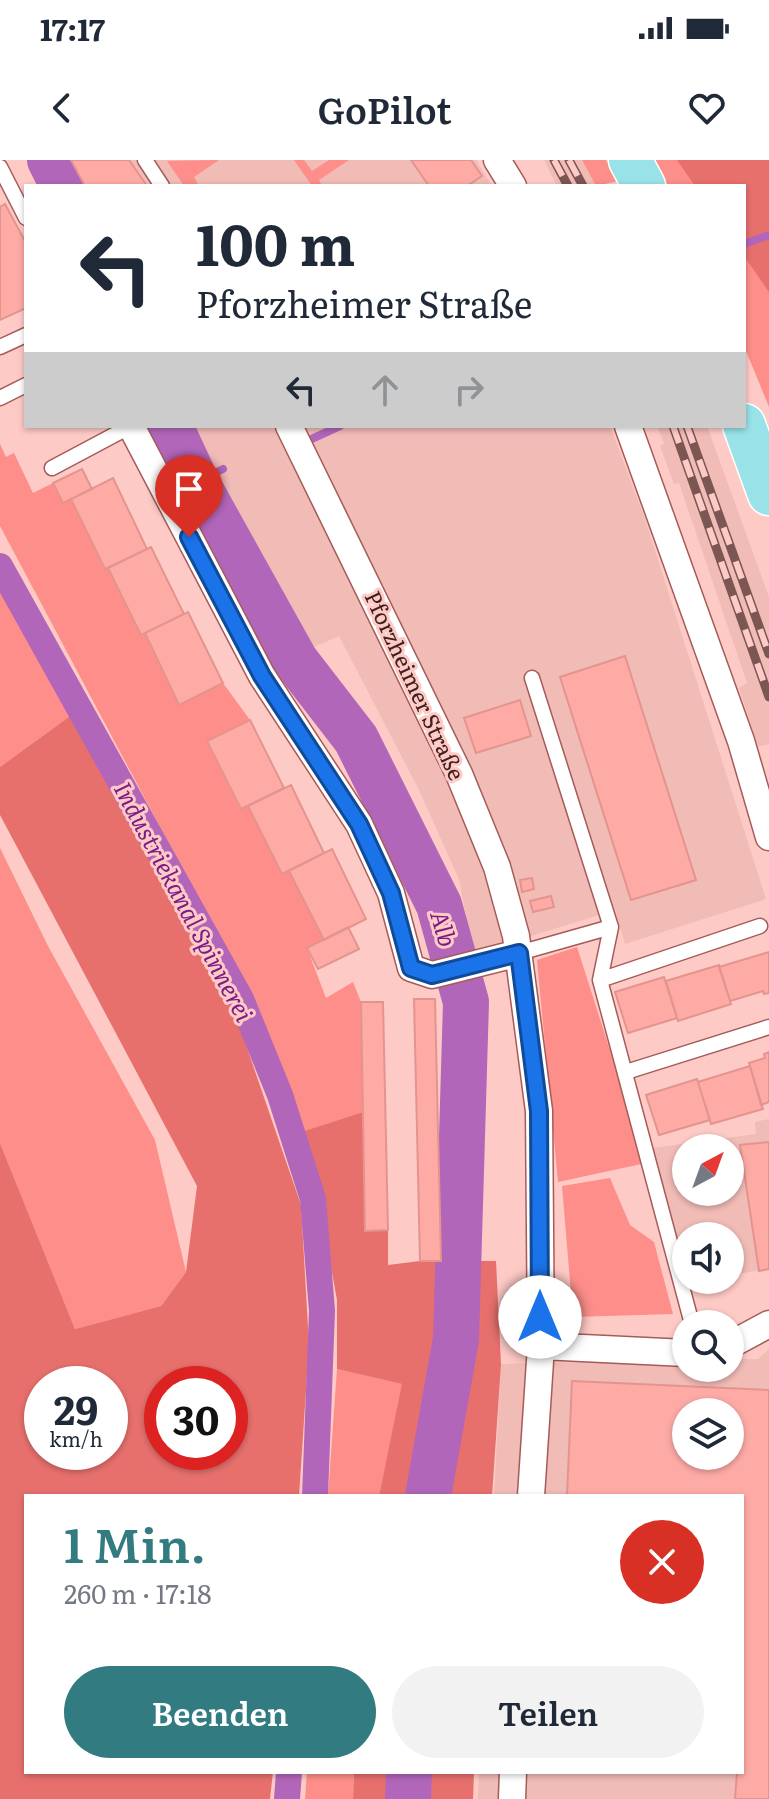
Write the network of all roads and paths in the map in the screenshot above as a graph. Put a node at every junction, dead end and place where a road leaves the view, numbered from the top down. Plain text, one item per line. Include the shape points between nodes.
1 (145, 160) edge
2 (497, 160) edge
3 (630, 160) edge
4 (1, 170) edge
5 (161, 184) edge
6 (512, 184) edge
7 (643, 184) edge
8 (24, 214) edge
9 (24, 336) edge
10 (0, 347) edge
11 (24, 386) edge
12 (0, 398) edge
13 (127, 428) edge
14 (132, 428) edge
15 (290, 428) edge
16 (629, 428) edge
17 (745, 428) edge
18 (52, 468) dead end
19 (769, 494) edge
20 (532, 678) dead end
21 (769, 837) edge
22 (760, 926) dead end
23 (611, 927) junction
24 (507, 956) junction
25 (600, 980) junction
26 (769, 1027) edge
27 (626, 1072) junction
28 (688, 1310) edge
29 (769, 1324) edge
30 (744, 1337) edge
31 (541, 1346) junction
32 (672, 1352) edge
33 (531, 1494) edge
34 (513, 1774) edge
35 (512, 1799) edge

1 - 5 lane
2 - 6 street
3 - 7 main road
4 - 8 lane
9 - 10 lane
11 - 12 lane
13 - 18 lane
14 - 24 street via 262,676 359,824 391,893 411,968 432,975
15 - 24 street, Pforzheimer Straße via 459,774 497,867
16 - 21 street via 741,741
17 - 19 main road
20 - 23 lane
22 - 25 lane
23 - 24 lane
23 - 25 lane
24 - 31 street, Pforzheimer Straße via 539,1111
25 - 27 lane
26 - 27 lane
27 - 28 lane
29 - 30 street
31 - 32 street
31 - 33 street, Pforzheimer Straße
34 - 35 street

